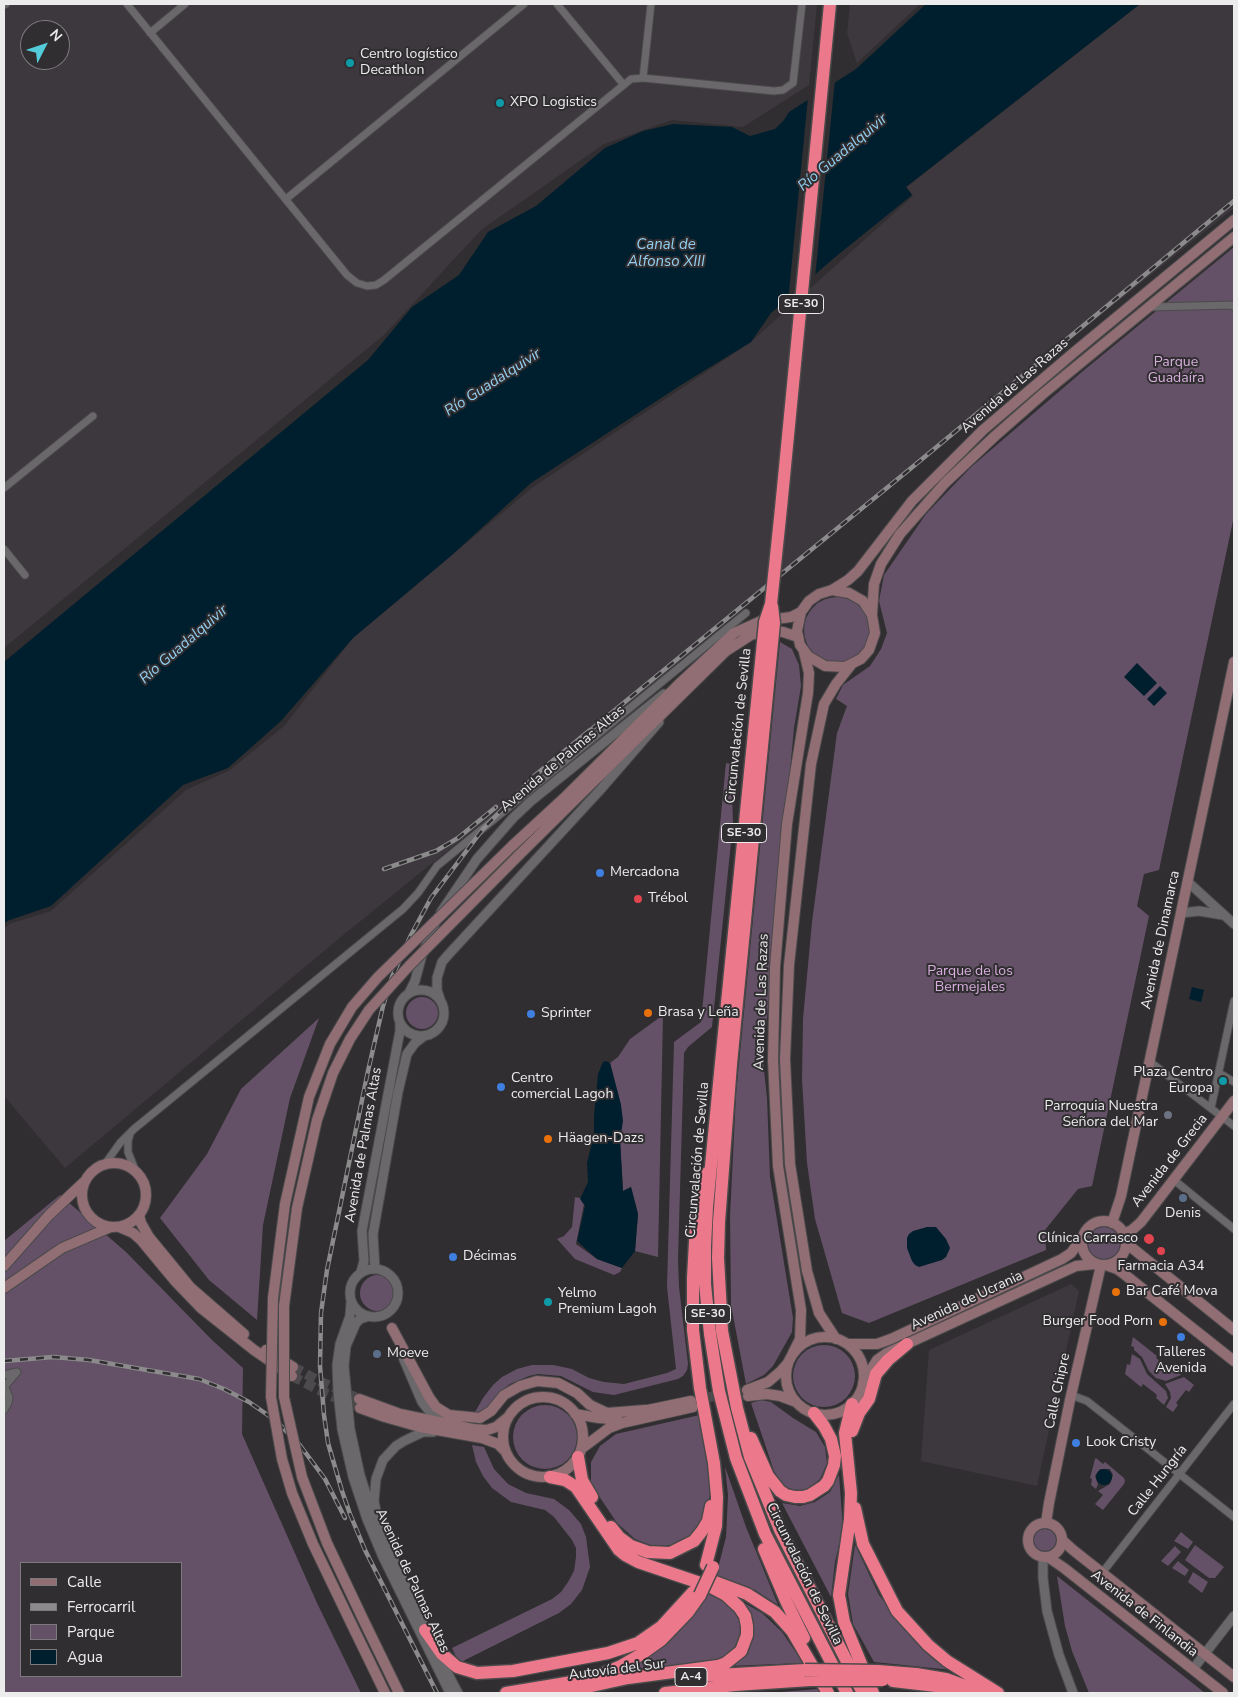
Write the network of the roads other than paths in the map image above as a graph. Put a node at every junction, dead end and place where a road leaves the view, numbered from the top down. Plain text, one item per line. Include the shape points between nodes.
1 (126, 4) edge
2 (185, 4) edge
3 (524, 4) edge
4 (557, 4) edge
5 (651, 4) edge
6 (802, 4) edge
7 (830, 4) edge
8 (150, 33) junction
9 (644, 78) junction
10 (623, 84) junction
11 (286, 199) junction
12 (1234, 220) edge
13 (1234, 237) edge
14 (1234, 306) edge
15 (1149, 307) junction
16 (93, 416) dead end
17 (4, 488) edge
18 (4, 549) edge
19 (25, 575) dead end
20 (832, 590) junction
21 (801, 612) junction
22 (746, 613) dead end
23 (872, 616) junction
24 (798, 638) junction
25 (804, 651) junction
26 (1234, 662) edge
27 (851, 665) junction
28 (679, 684) junction
29 (691, 685) junction
30 (1188, 882) junction
31 (1206, 899) junction
32 (1199, 911) junction
33 (1181, 912) junction
34 (1223, 915) junction
35 (1234, 924) edge
36 (409, 994) junction
37 (440, 999) junction
38 (1234, 1001) edge
39 (400, 1024) junction
40 (423, 1037) junction
41 (1149, 1061) junction
42 (726, 1063) junction
43 (1219, 1073) junction
44 (1234, 1082) edge
45 (1234, 1101) edge
46 (1211, 1108) junction
47 (1222, 1117) junction
48 (1234, 1126) edge
49 (131, 1132) junction
50 (106, 1164) junction
51 (711, 1167) junction
52 (136, 1172) junction
53 (85, 1180) junction
54 (1174, 1180) junction
55 (139, 1215) junction
56 (1112, 1223) junction
57 (115, 1227) junction
58 (1234, 1229) edge
59 (1082, 1238) junction
60 (1124, 1239) junction
61 (1101, 1265) junction
62 (4, 1266) edge
63 (375, 1268) junction
64 (361, 1272) junction
65 (693, 1278) junction
66 (4, 1288) edge
67 (352, 1302) junction
68 (393, 1308) junction
69 (369, 1316) junction
70 (392, 1328) junction
71 (1234, 1329) edge
72 (836, 1338) junction
73 (848, 1344) junction
74 (907, 1344) junction
75 (791, 1357) junction
76 (1234, 1361) edge
77 (4, 1375) edge
78 (863, 1383) junction
79 (4, 1386) edge
80 (1071, 1395) junction
81 (796, 1402) junction
82 (359, 1403) tunnel mouth
83 (852, 1404) junction
84 (1234, 1404) edge
85 (737, 1408) junction
86 (4, 1410) edge
87 (645, 1410) junction
88 (575, 1414) junction
89 (814, 1414) junction
90 (510, 1415) junction
91 (444, 1427) junction
92 (506, 1452) junction
93 (579, 1453) junction
94 (736, 1458) junction
95 (714, 1464) junction
96 (1180, 1474) junction
97 (550, 1476) junction
98 (851, 1493) junction
99 (1234, 1517) edge
100 (1046, 1523) junction
101 (610, 1538) junction
102 (1062, 1540) junction
103 (388, 1552) junction
104 (868, 1552) junction
105 (1045, 1557) junction
106 (710, 1566) junction
107 (1102, 1573) junction
108 (696, 1593) junction
109 (815, 1600) junction
110 (1234, 1616) edge
111 (425, 1630) junction
112 (1204, 1654) junction
113 (1193, 1669) junction
114 (1234, 1677) edge
115 (810, 1678) junction
116 (882, 1678) junction
117 (578, 1689) junction
118 (385, 1693) edge
119 (399, 1693) edge
120 (450, 1693) edge
121 (458, 1693) edge
122 (506, 1693) edge
123 (553, 1693) edge
124 (665, 1693) edge
125 (698, 1693) edge
126 (828, 1693) edge
127 (833, 1693) edge
128 (847, 1693) edge
129 (863, 1693) edge
130 (872, 1693) edge
131 (946, 1693) edge
132 (960, 1693) edge
133 (984, 1693) edge
134 (998, 1693) edge
135 (1073, 1693) edge
136 (1224, 1693) edge

1 - 8 street
2 - 8 street
3 - 11 street
4 - 10 street
5 - 9 street
6 - 9 street via 793,83 783,90
7 - 42 highway, Circunvalación de Sevilla / SE-30, bridge via 771,604 765,622
8 - 11 street
9 - 10 street via 631,79
10 - 11 street via 376,285 362,285 347,275
12 - 20 main road, Avenida de Las Razas via 983,430 912,501 858,571
13 - 15 main road, Avenida de Las Razas
14 - 15 street
15 - 23 main road, Avenida de Las Razas via 995,436 939,490 900,534 881,564 874,584
16 - 17 street
18 - 19 street
20 - 21 main road via 814,597
20 - 23 main road via 856,596 869,608
21 - 24 main road
21 - 28 main road, Avenida de Palmas Altas via 791,617 761,621 734,633
22 - 49 street via 437,866 403,909
23 - 27 main road via 875,627 872,645 861,659
24 - 25 main road
24 - 29 main road via 783,632 751,634 726,651
25 - 27 main road via 813,661 825,666
25 - 75 main road, Avenida de Las Razas via 809,673 808,693 787,824 775,967 772,1060 778,1166 801,1310 800,1339
26 - 30 main road, Avenida de Dinamarca
27 - 72 main road, Avenida de Las Razas via 824,704 811,764 788,965 784,1059 790,1164 807,1271 819,1314
28 - 36 street, Avenida de Palmas Altas via 531,801 489,844 444,907 426,944
28 - 118 main road, bridge via 352,1006 330,1044 309,1097 284,1204 273,1298 270,1397 292,1494
29 - 37 street via 601,789 442,962 437,978
29 - 119 main road, bridge via 409,966 369,1010 333,1073 318,1120 297,1208 284,1306 284,1397 302,1477 327,1543
30 - 31 street
30 - 33 main road, Avenida de Dinamarca
31 - 32 street via 1205,909
31 - 34 street
32 - 33 street
32 - 34 street
33 - 41 main road, Avenida de Dinamarca
34 - 35 street
36 - 37 street via 426,990
36 - 39 street via 399,1007
37 - 40 street via 444,1020 436,1032
38 - 43 street
39 - 40 street via 410,1034
39 - 64 street, Avenida de Palmas Altas via 362,1231 364,1261
40 - 63 street, Avenida de Palmas Altas via 407,1054 398,1092 373,1234
41 - 46 street
41 - 56 main road, Avenida de Dinamarca via 1121,1196
42 - 51 highway, Circunvalación de Sevilla / SE-30
42 - 85 highway, Circunvalación de Sevilla / SE-30 via 718,1258 722,1331
43 - 44 street
43 - 46 street
45 - 47 main road, Avenida de Grecia
46 - 47 street
47 - 48 street
47 - 54 main road, Avenida de Grecia
49 - 50 street
49 - 52 street via 128,1152
50 - 52 main road via 122,1164
50 - 53 main road via 90,1173
51 - 65 highway via 699,1189
51 - 94 highway, Circunvalación de Sevilla / SE-30 via 705,1284 717,1376
52 - 55 main road via 144,1183 146,1198
53 - 57 main road via 82,1200 86,1210 101,1224
53 - 62 main road
54 - 58 street
54 - 60 main road, Avenida de Grecia
55 - 57 main road via 127,1224
55 - 57 main road via 149,1237 190,1287 248,1338 293,1371 254,1350 208,1313 175,1282 141,1240 133,1233
56 - 59 main road via 1094,1224
56 - 60 main road via 1119,1228
57 - 66 main road via 62,1248
59 - 61 main road via 1084,1254
59 - 73 main road, Avenida de Ucrania via 1064,1258 891,1339 877,1344
60 - 61 main road via 1124,1252 1118,1260
60 - 71 main road
61 - 74 main road, Avenida de Ucrania via 1076,1266
61 - 76 main road via 1124,1274
61 - 80 main road, Calle Chipre
63 - 64 street
63 - 68 street via 388,1273 396,1283 398,1296
64 - 67 street via 352,1282
65 - 95 highway via 694,1339
65 - 106 highway via 697,1329 722,1493 721,1527
67 - 69 street via 362,1314
67 - 120 street, Avenida de Palmas Altas via 337,1365 342,1429 353,1477 383,1556
68 - 69 street via 378,1317
68 - 70 street
69 - 103 street, Avenida de Palmas Altas via 360,1318 352,1327 344,1366 350,1429 360,1476
70 - 87 main road via 428,1397 449,1415 480,1418 491,1411 504,1395 537,1381 558,1383 607,1413
70 - 91 street via 422,1402
72 - 73 main road
72 - 75 main road via 812,1339 802,1344
73 - 78 main road via 861,1361
74 - 78 main road, Avenida de Ucrania via 877,1360
74 - 104 highway via 876,1374 869,1399 852,1432 855,1477
75 - 81 main road via 786,1372 787,1382
75 - 81 main road via 768,1382 748,1393 780,1396
77 - 79 street via 16,1372
78 - 83 main road
79 - 86 street via 9,1397
80 - 96 street via 1087,1401
80 - 100 main road, Calle Chipre
81 - 89 main road
82 - 91 main road via 394,1420
83 - 89 main road via 834,1414
83 - 98 highway via 845,1433
84 - 96 street, Calle Hungría
85 - 89 highway via 768,1476 780,1491 795,1497 810,1495 824,1486 832,1474 835,1456 831,1439
85 - 109 highway, Circunvalación de Sevilla / SE-30 via 764,1492
87 - 88 main road via 610,1419
87 - 93 main road via 692,1404 609,1428
88 - 90 main road via 555,1399 542,1398 518,1406
88 - 93 main road via 583,1437
90 - 91 main road via 504,1422 487,1430
90 - 92 main road via 504,1426
91 - 92 main road via 498,1444
91 - 103 street via 404,1441 389,1453 379,1469 374,1501
92 - 97 main road via 511,1461 528,1475
93 - 95 highway via 582,1480 612,1529 631,1546 659,1553 682,1548 702,1531 711,1509
93 - 97 main road via 571,1466
94 - 127 highway via 754,1526 786,1601
94 - 128 highway, Circunvalación de Sevilla / SE-30 via 765,1534
95 - 106 highway via 716,1526
96 - 99 street
96 - 107 street, Calle Hungría
97 - 101 highway via 576,1487
98 - 104 highway via 863,1544
98 - 130 highway via 839,1595 844,1622
100 - 102 main road via 1058,1529
100 - 105 main road via 1032,1528 1028,1540 1032,1551
101 - 117 highway via 625,1556 726,1595 744,1616 747,1634 741,1651 718,1666 628,1678
101 - 126 highway via 639,1558 729,1586 775,1612 792,1631
102 - 105 main road via 1058,1551
102 - 107 main road, Avenida de Finlandia
103 - 111 street, Avenida de Palmas Altas
104 - 134 highway via 897,1611 912,1629 947,1661
105 - 113 main road, Avenida de Finlandia via 1068,1571
105 - 135 street via 1043,1578 1047,1611
106 - 108 highway, bridge
107 - 112 main road, Avenida de Finlandia
108 - 111 highway via 661,1627 638,1643 608,1653 513,1672 477,1673 457,1667 442,1654
108 - 122 highway via 688,1612 661,1640 620,1666 578,1681
109 - 129 highway, Circunvalación de Sevilla / SE-30
109 - 130 highway via 842,1638
110 - 112 street
111 - 121 street, Avenida de Palmas Altas
112 - 113 street
112 - 114 main road, Avenida de Finlandia
113 - 136 main road, Avenida de Finlandia
115 - 116 highway
115 - 117 highway, Autovía del Sur / A-4 via 699,1676
115 - 124 highway
115 - 125 highway via 781,1685
116 - 131 highway
116 - 132 highway
116 - 133 highway via 916,1674 946,1679
117 - 123 highway, Autovía del Sur / A-4

